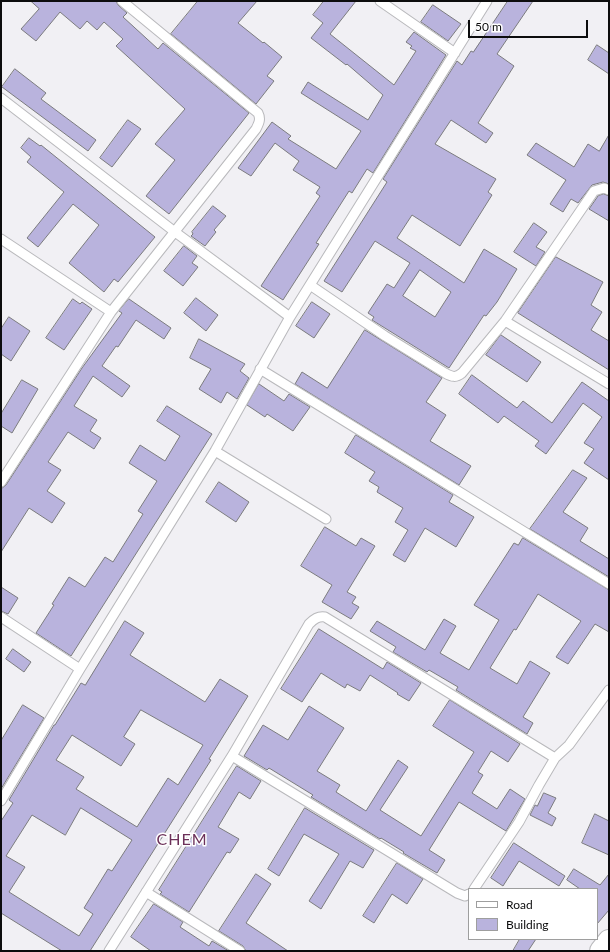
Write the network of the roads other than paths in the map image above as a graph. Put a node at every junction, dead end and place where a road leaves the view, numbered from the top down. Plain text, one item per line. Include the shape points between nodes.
1 (122, 1) edge
2 (380, 1) edge
3 (487, 1) edge
4 (455, 53) junction
5 (1, 98) edge
6 (609, 190) edge
7 (175, 232) junction
8 (1, 239) edge
9 (310, 285) junction
10 (111, 312) junction
11 (290, 317) junction
12 (505, 321) junction
13 (260, 369) junction
14 (609, 384) edge
15 (215, 451) junction
16 (1, 482) edge
17 (326, 519) dead end
18 (609, 584) edge
19 (1, 617) edge
20 (80, 669) junction
21 (609, 690) edge
22 (232, 756) junction
23 (555, 758) junction
24 (1, 801) edge
25 (475, 888) edge
26 (146, 892) junction
27 (468, 894) edge
28 (609, 941) edge
29 (109, 951) edge
30 (240, 951) edge
31 (601, 951) edge

1 - 7 lane via 260,117 256,130
2 - 4 lane
3 - 4 lane
4 - 9 lane
5 - 7 lane
6 - 12 lane via 594,190
7 - 10 lane
7 - 11 lane
8 - 10 lane
9 - 11 lane
9 - 12 lane via 385,336 452,376 462,373
10 - 16 lane
11 - 13 lane
12 - 14 lane
13 - 15 lane
13 - 18 lane
15 - 17 lane
15 - 20 lane
19 - 20 lane
20 - 24 lane
21 - 23 lane via 569,746
22 - 23 lane via 309,624 320,616
22 - 26 lane
22 - 27 lane via 457,893
23 - 25 lane via 519,822
26 - 29 lane
26 - 30 lane
28 - 31 street

